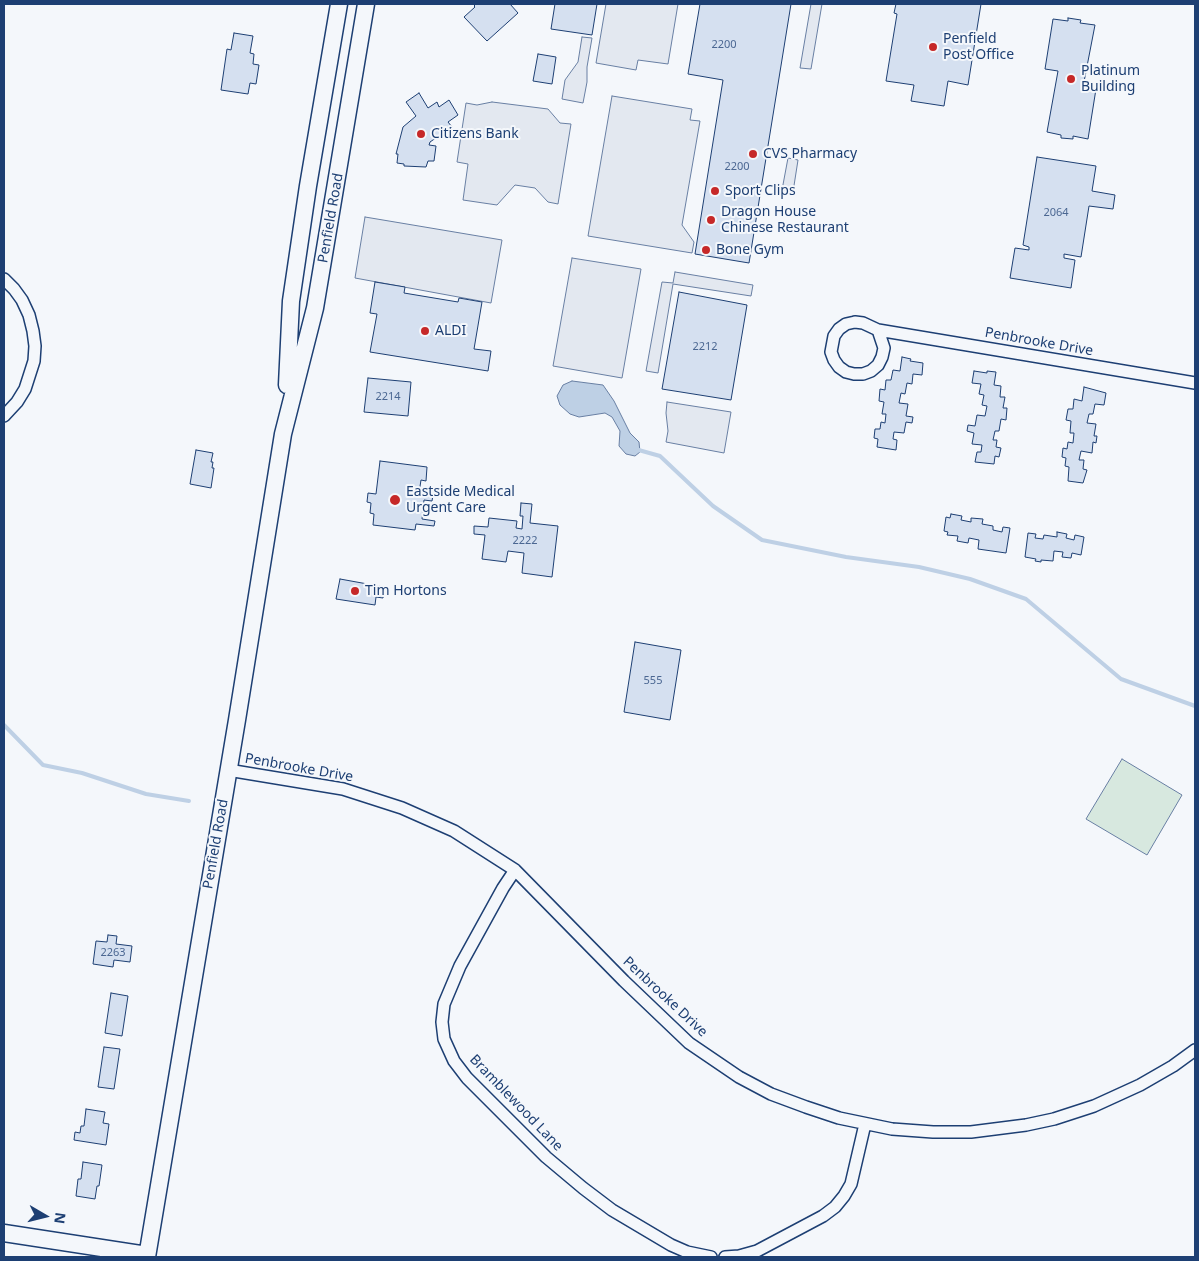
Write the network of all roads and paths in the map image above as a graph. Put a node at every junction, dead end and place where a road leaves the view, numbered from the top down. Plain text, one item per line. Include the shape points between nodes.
1 (339, 4) edge
2 (366, 4) edge
3 (4, 279) edge
4 (878, 330) junction
5 (1195, 383) edge
6 (4, 416) edge
7 (283, 430) junction
8 (228, 770) junction
9 (516, 870) junction
10 (1195, 1050) edge
11 (865, 1124) junction
12 (4, 1233) edge
13 (147, 1256) edge
14 (711, 1257) edge
15 (725, 1257) edge

1 - 7 main road, Penfield Road via 291,301
2 - 7 main road, Penfield Road via 315,308
3 - 6 street via 22,300 29,315 35,346 25,389
4 - 4 street, Penbrooke Drive via 855,322 839,329 831,352 839,367 846,372 863,374 878,365 884,348
4 - 5 street, Penbrooke Drive
7 - 8 main road, Penfield Road
8 - 9 street, Penbrooke Drive via 343,789 402,808 454,831
8 - 13 main road, Penfield Road
9 - 11 street, Penbrooke Drive via 649,1007 689,1043 739,1077 772,1094
9 - 14 street, Bramblewood Lane via 460,966 444,1004 444,1040 454,1061 546,1157 583,1188 612,1210 671,1245
10 - 11 street, Penbrooke Drive via 1140,1085 1094,1106 1045,1121 971,1132 892,1129
11 - 15 street via 851,1184 834,1207 757,1251
12 - 13 main road

